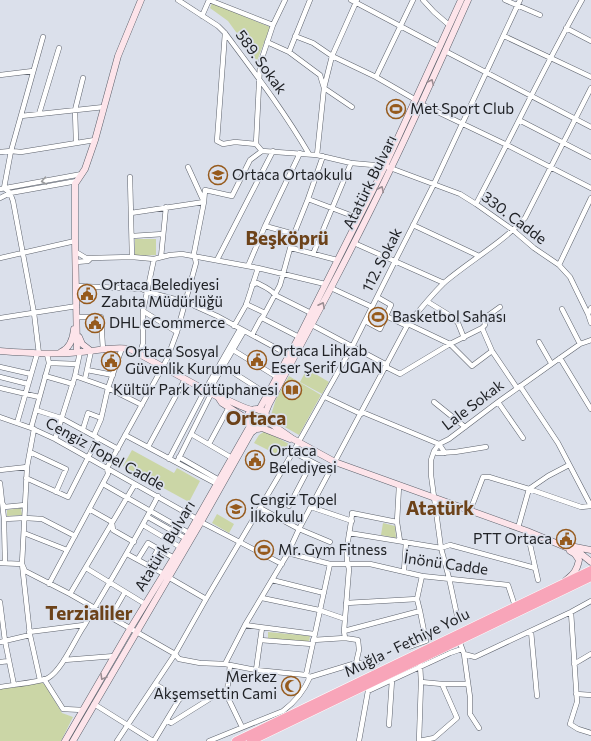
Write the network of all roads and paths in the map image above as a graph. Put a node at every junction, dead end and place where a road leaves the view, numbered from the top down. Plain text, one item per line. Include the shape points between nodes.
1 (141, 0) edge
2 (178, 0) edge
3 (209, 0) edge
4 (284, 0) edge
5 (310, 0) edge
6 (351, 0) edge
7 (413, 0) edge
8 (423, 0) edge
9 (461, 0) edge
10 (468, 0) edge
11 (505, 0) edge
12 (520, 0) edge
13 (582, 0) edge
14 (357, 1) edge
15 (518, 6) junction
16 (202, 16) junction
17 (540, 16) dead end
18 (449, 25) junction
19 (273, 26) junction
20 (400, 26) junction
21 (566, 28) junction
22 (225, 33) junction
23 (295, 36) junction
24 (504, 36) junction
25 (43, 37) dead end
26 (591, 41) edge
27 (267, 42) junction
28 (59, 48) dead end
29 (442, 49) junction
30 (289, 52) junction
31 (332, 56) junction
32 (551, 58) junction
33 (33, 71) junction
34 (487, 73) junction
35 (0, 75) edge
36 (591, 77) edge
37 (83, 78) dead end
38 (259, 78) junction
39 (376, 78) junction
40 (324, 88) junction
41 (591, 88) edge
42 (530, 96) junction
43 (419, 102) junction
44 (104, 106) junction
45 (352, 107) dead end
46 (75, 110) junction
47 (39, 114) junction
48 (21, 116) junction
49 (576, 119) junction
50 (519, 120) junction
51 (462, 124) junction
52 (591, 127) edge
53 (95, 140) junction
54 (76, 142) junction
55 (564, 142) junction
56 (256, 144) junction
57 (507, 145) junction
58 (11, 151) junction
59 (262, 151) junction
60 (273, 151) junction
61 (0, 152) edge
62 (300, 153) junction
63 (309, 154) junction
64 (317, 155) junction
65 (323, 156) junction
66 (591, 157) edge
67 (351, 163) junction
68 (188, 167) dead end
69 (388, 167) junction
70 (551, 168) junction
71 (82, 174) junction
72 (130, 177) dead end
73 (77, 181) junction
74 (434, 184) junction
75 (591, 188) edge
76 (2, 189) edge
77 (10, 193) junction
78 (0, 198) edge
79 (591, 198) edge
80 (308, 199) junction
81 (204, 202) junction
82 (476, 204) junction
83 (166, 207) junction
84 (332, 208) junction
85 (131, 214) junction
86 (358, 218) junction
87 (413, 225) junction
88 (265, 226) junction
89 (513, 230) junction
90 (163, 234) junction
91 (294, 234) junction
92 (132, 236) junction
93 (75, 242) junction
94 (354, 243) junction
95 (291, 248) junction
96 (76, 252) junction
97 (22, 253) junction
98 (313, 254) junction
99 (196, 256) junction
100 (479, 256) junction
101 (132, 257) junction
102 (161, 257) junction
103 (0, 258) edge
104 (92, 258) junction
105 (154, 259) junction
106 (217, 260) junction
107 (337, 260) junction
108 (394, 260) junction
109 (76, 262) junction
110 (559, 265) junction
111 (248, 266) junction
112 (258, 268) junction
113 (283, 274) junction
114 (444, 283) junction
115 (325, 284) junction
116 (252, 285) junction
117 (77, 286) junction
118 (331, 288) junction
119 (148, 292) junction
120 (275, 295) junction
121 (377, 298) junction
122 (186, 302) junction
123 (428, 302) junction
124 (246, 304) junction
125 (77, 306) junction
126 (372, 307) junction
127 (500, 307) dead end
128 (562, 308) dead end
129 (591, 308) edge
130 (143, 311) junction
131 (34, 313) junction
132 (265, 313) junction
133 (311, 313) junction
134 (588, 314) junction
135 (386, 316) junction
136 (0, 318) edge
137 (77, 318) junction
138 (262, 318) junction
139 (365, 321) junction
140 (591, 323) edge
141 (312, 325) junction
142 (408, 325) junction
143 (234, 326) junction
144 (482, 328) junction
145 (242, 330) junction
146 (177, 332) junction
147 (252, 335) junction
148 (299, 337) junction
149 (464, 338) junction
150 (591, 340) edge
151 (539, 342) dead end
152 (450, 344) junction
153 (580, 344) junction
154 (352, 347) junction
155 (122, 348) junction
156 (103, 350) junction
157 (233, 350) junction
158 (492, 350) junction
159 (0, 351) edge
160 (91, 351) junction
161 (78, 352) junction
162 (58, 353) junction
163 (38, 354) junction
164 (47, 354) junction
165 (140, 354) junction
166 (289, 355) junction
167 (560, 358) junction
168 (49, 363) junction
169 (551, 363) junction
170 (77, 364) junction
171 (163, 366) junction
172 (223, 366) junction
173 (386, 366) junction
174 (0, 367) edge
175 (87, 370) junction
176 (31, 374) junction
177 (113, 375) junction
178 (45, 376) junction
179 (75, 376) junction
180 (277, 377) junction
181 (0, 378) edge
182 (85, 379) junction
183 (186, 379) junction
184 (28, 384) junction
185 (73, 384) junction
186 (215, 386) junction
187 (518, 387) junction
188 (0, 388) edge
189 (108, 388) junction
190 (208, 391) junction
191 (26, 394) junction
192 (268, 394) junction
193 (39, 397) junction
194 (218, 397) junction
195 (324, 397) junction
196 (434, 402) dead end
197 (498, 402) junction
198 (142, 405) junction
199 (228, 407) junction
200 (591, 409) edge
201 (36, 410) junction
202 (261, 413) junction
203 (361, 413) junction
204 (0, 417) edge
205 (61, 418) junction
206 (101, 418) junction
207 (247, 419) junction
208 (17, 423) junction
209 (250, 426) junction
210 (465, 427) junction
211 (32, 428) junction
212 (259, 428) junction
213 (82, 429) junction
214 (191, 434) junction
215 (125, 435) junction
216 (98, 438) junction
217 (523, 438) dead end
218 (55, 439) junction
219 (296, 441) junction
220 (209, 444) junction
221 (439, 444) junction
222 (148, 447) junction
223 (486, 447) dead end
224 (118, 449) junction
225 (434, 451) junction
226 (30, 452) junction
227 (293, 452) junction
228 (444, 453) junction
229 (88, 457) junction
230 (179, 457) junction
231 (232, 458) junction
232 (169, 459) junction
233 (177, 462) junction
234 (312, 462) junction
235 (335, 462) junction
236 (569, 465) junction
237 (27, 467) junction
238 (107, 468) junction
239 (0, 470) edge
240 (330, 471) junction
241 (205, 475) junction
242 (26, 478) junction
243 (0, 482) edge
244 (218, 482) junction
245 (103, 484) junction
246 (135, 484) junction
247 (399, 486) junction
248 (529, 490) junction
249 (56, 492) junction
250 (158, 496) junction
251 (127, 498) junction
252 (434, 498) junction
253 (1, 502) edge
254 (25, 505) junction
255 (289, 506) dead end
256 (591, 506) edge
257 (260, 508) junction
258 (311, 508) junction
259 (90, 510) junction
260 (150, 511) junction
261 (470, 511) junction
262 (148, 517) junction
263 (25, 518) junction
264 (4, 519) junction
265 (199, 520) junction
266 (352, 521) junction
267 (112, 522) junction
268 (397, 522) junction
269 (143, 525) junction
270 (518, 528) junction
271 (299, 529) junction
272 (526, 531) junction
273 (24, 533) junction
274 (349, 533) junction
275 (75, 536) junction
276 (187, 536) junction
277 (400, 541) junction
278 (134, 542) junction
279 (330, 542) dead end
280 (406, 542) junction
281 (239, 543) junction
282 (560, 545) junction
283 (180, 547) junction
284 (441, 548) junction
285 (576, 548) junction
286 (158, 549) junction
287 (67, 550) junction
288 (591, 550) edge
289 (288, 553) junction
290 (591, 553) edge
291 (127, 554) junction
292 (174, 558) junction
293 (138, 559) junction
294 (591, 562) edge
295 (3, 563) edge
296 (22, 564) junction
297 (282, 564) junction
298 (330, 564) junction
299 (347, 564) junction
300 (149, 565) junction
301 (86, 568) junction
302 (534, 568) junction
303 (591, 570) edge
304 (404, 571) junction
305 (166, 575) junction
306 (422, 576) junction
307 (591, 577) edge
308 (449, 578) junction
309 (272, 580) junction
310 (538, 580) dead end
311 (110, 582) junction
312 (562, 583) junction
313 (49, 584) junction
314 (125, 592) junction
315 (324, 593) junction
316 (70, 594) junction
317 (262, 598) junction
318 (206, 599) junction
319 (417, 599) junction
320 (591, 601) edge
321 (0, 602) edge
322 (346, 603) junction
323 (145, 604) junction
324 (515, 606) junction
325 (95, 608) junction
326 (319, 610) junction
327 (420, 611) junction
328 (571, 612) junction
329 (1, 618) edge
330 (110, 618) junction
331 (345, 619) junction
332 (458, 620) dead end
333 (84, 625) junction
334 (245, 625) junction
335 (262, 628) junction
336 (133, 631) junction
337 (344, 631) junction
338 (531, 631) junction
339 (29, 634) junction
340 (314, 634) junction
341 (345, 638) junction
342 (260, 640) junction
343 (459, 640) junction
344 (2, 641) edge
345 (312, 642) junction
346 (409, 647) dead end
347 (463, 652) junction
348 (176, 654) junction
349 (591, 654) edge
350 (115, 656) junction
351 (64, 660) junction
352 (9, 661) junction
353 (0, 662) edge
354 (376, 662) dead end
355 (419, 663) junction
356 (356, 664) junction
357 (574, 664) junction
358 (228, 665) junction
359 (256, 670) junction
360 (308, 676) junction
361 (42, 680) junction
362 (392, 680) junction
363 (421, 682) junction
364 (14, 684) junction
365 (155, 684) junction
366 (442, 684) junction
367 (468, 684) junction
368 (0, 687) edge
369 (227, 692) junction
370 (576, 694) junction
371 (591, 695) edge
372 (537, 696) dead end
373 (211, 698) junction
374 (180, 699) junction
375 (94, 704) junction
376 (84, 710) junction
377 (167, 720) junction
378 (127, 724) junction
379 (389, 725) dead end
380 (242, 727) junction
381 (480, 728) dead end
382 (591, 732) edge
383 (65, 741) edge
384 (73, 741) edge
385 (117, 741) edge
386 (153, 741) edge
387 (210, 741) edge
388 (236, 741) edge
389 (250, 741) edge
390 (359, 741) edge
391 (419, 741) edge

1 - 44 main road via 118,56
2 - 16 street, 589. Sokak
3 - 16 street
3 - 19 street
4 - 19 street
5 - 23 street
6 - 14 street
7 - 20 street
8 - 18 street
9 - 18 main road, Atatürk Bulvarı
10 - 29 main road, Atatürk Bulvarı
11 - 15 street
12 - 15 street, 112. Sokak
13 - 21 street
14 - 20 street
14 - 31 street
15 - 17 street
15 - 24 street, 112. Sokak
16 - 22 street, 589. Sokak
18 - 29 main road, Atatürk Bulvarı
19 - 27 street
20 - 29 street
20 - 39 street
21 - 26 street
21 - 32 street
22 - 38 street, 589. Sokak
22 - 56 street via 216,141 223,144
23 - 30 street
23 - 31 street via 313,43
24 - 32 street
24 - 34 street, 112. Sokak
25 - 33 street
27 - 30 street
27 - 38 street via 260,64
28 - 47 street
29 - 34 street
29 - 43 main road, Atatürk Bulvarı
30 - 40 street via 320,75
31 - 39 street
31 - 40 street
32 - 36 street
32 - 42 street
33 - 35 street
33 - 48 street
34 - 42 street
34 - 51 street, 112. Sokak
37 - 46 street
38 - 56 street
38 - 63 street, 589. Sokak
39 - 43 street
40 - 45 street
40 - 64 street
41 - 49 street
42 - 49 street
42 - 50 street
43 - 51 street
43 - 69 main road, Atatürk Bulvarı
44 - 46 street
44 - 53 main road
46 - 47 street
46 - 54 street
47 - 48 street
48 - 58 street
49 - 52 street
49 - 55 street
50 - 55 street
50 - 57 street
51 - 57 street
51 - 74 street, 112. Sokak
53 - 54 street
53 - 71 main road
54 - 58 street via 20,152
55 - 66 street
55 - 70 street
56 - 59 street
57 - 70 street
57 - 82 street
58 - 61 street
58 - 76 street
59 - 60 street, 330. Cadde
59 - 81 street via 250,160 232,196 205,190
60 - 62 street, 330. Cadde
60 - 106 street
62 - 63 street, 330. Cadde
62 - 88 street
63 - 64 street, 330. Cadde
64 - 65 street, 330. Cadde
65 - 67 street, 330. Cadde
65 - 80 street
67 - 69 street, 330. Cadde
67 - 84 street
68 - 81 street
69 - 74 street, 330. Cadde
69 - 86 main road, Atatürk Bulvarı
94 -> 69 main road, Atatürk Bulvarı
70 - 75 street
70 - 89 street via 525,218
71 - 73 main road
71 -> 76 street
72 - 85 street
73 - 77 street
73 - 93 main road
74 - 82 street, 330. Cadde via 460,194
74 - 87 street, 112. Sokak
76 - 77 street
77 - 78 street
77 - 97 street
79 - 110 street
80 - 84 street
80 - 91 street
81 - 83 street
81 - 99 street via 194,253
82 - 89 street, 330. Cadde
83 - 85 street
83 - 90 street
84 - 86 street
84 - 98 street
85 - 92 street
86 - 107 main road, Atatürk Bulvarı
87 - 100 street
87 - 108 street, 112. Sokak
88 - 91 street
88 - 111 street
89 - 100 street
89 - 110 street, 330. Cadde
90 - 92 street
90 - 102 street
91 - 95 street
92 - 101 street
93 - 96 main road
93 - 97 street
94 - 108 street
94 - 118 main road, Atatürk Bulvarı
95 - 98 street
95 - 113 street
96 - 104 street via 86,258
96 - 109 main road
97 - 103 street
97 - 131 street
98 - 107 street
99 - 102 street via 170,254
99 - 106 street
99 - 122 street
100 - 114 street
101 - 104 street
101 - 105 street
102 - 105 street
104 - 109 street
105 - 119 street
106 - 111 street
107 - 115 main road, Atatürk Bulvarı
108 - 114 street
108 - 121 street, 112. Sokak
109 - 117 main road
110 - 134 street, 330. Cadde via 570,277
111 - 112 street
112 - 113 street
112 - 116 street
113 - 115 street
113 - 120 street
114 - 123 street
115 - 133 main road, Atatürk Bulvarı
116 - 120 street via 257,283 273,291
116 - 124 street
117 - 119 street via 142,289
117 - 125 main road
118 - 126 street
141 -> 118 main road, Atatürk Bulvarı
119 - 122 street
119 - 130 street
120 - 132 street
120 - 133 street
121 - 126 street, 112. Sokak
121 - 135 street via 391,305
122 - 143 street
122 - 146 street
123 - 142 street
123 - 149 street via 454,318
124 - 132 street
124 - 143 street
125 - 131 street
125 - 137 main road
126 - 139 street, 112. Sokak
127 - 144 street via 486,317
128 - 153 street
129 - 134 street
130 - 146 street
130 - 165 street via 143,342
131 - 136 street
131 - 163 street
132 - 138 street
133 - 148 main road, Atatürk Bulvarı
134 - 140 street, 330. Cadde
135 - 139 street via 380,328
135 - 142 street
137 - 156 street via 100,317
137 - 160 main road via 79,338
137 - 161 main road
137 - 162 main road via 69,346
138 - 147 street
138 - 148 street
139 - 154 street, 112. Sokak
141 - 154 street
141 - 202 main road, Atatürk Bulvarı via 269,404
142 - 152 street
142 - 173 street
143 - 145 street
144 - 149 street
144 - 158 street
145 - 147 street
145 - 157 street
145 - 190 street
146 - 171 street
147 - 166 street
148 - 166 main road, Atatürk Bulvarı
149 - 152 street
150 - 153 street, Lale Sokak
151 - 169 street
152 - 158 street via 472,366
152 - 173 street via 400,374
153 - 167 street, Lale Sokak
154 - 173 street
154 - 195 street, 112. Sokak
155 - 156 main road
155 - 165 main road
155 - 177 street
156 - 160 main road
157 - 172 street
157 - 180 street
158 - 187 street
159 - 163 main road
160 - 161 main road
160 - 175 street
161 - 162 main road
161 - 170 street
162 - 164 main road
163 - 164 main road
163 - 176 street
164 - 168 street
165 - 171 main road
166 - 180 main road, Atatürk Bulvarı
167 - 169 street, Lale Sokak
167 - 200 street
168 - 170 street
168 - 178 street
169 - 187 street, Lale Sokak
170 - 179 street
171 - 183 main road
171 - 198 street
172 - 186 street via 214,382
172 - 192 street
173 - 203 street
174 - 176 street
175 - 177 street
175 - 182 street
176 - 184 street
177 - 189 street
178 - 185 street
178 - 193 street
179 - 182 street
179 - 185 street
180 - 192 main road, Atatürk Bulvarı
181 - 184 street
182 - 189 street
183 - 190 main road
183 - 222 street
184 - 191 street
185 - 205 street
186 - 190 street
186 - 194 street
187 - 197 street, Lale Sokak
187 - 236 street via 558,444
188 - 191 street
189 - 198 street
189 - 206 street
190 - 194 main road
190 - 214 street
190 - 232 street
191 - 193 street
191 - 208 street
192 - 202 main road, Atatürk Bulvarı
193 - 201 street
194 - 199 main road
194 - 202 main road
195 - 203 street, Lale Sokak
195 - 219 street, 112. Sokak
196 - 210 street
197 - 210 street, Lale Sokak
197 - 217 street
198 - 215 street
199 - 207 main road
199 - 220 street
201 - 205 street
201 - 211 street
202 - 207 main road via 249,414
202 - 212 main road via 266,424
202 - 219 main road via 270,424
203 - 221 street, Lale Sokak
203 - 235 street
204 - 208 street, Cengiz Topel Cadde
205 - 213 street
205 - 218 street
206 - 213 street via 88,413
206 - 216 street via 94,435
207 - 209 main road
208 - 211 street, Cengiz Topel Cadde
209 - 212 main road
209 - 231 main road, Atatürk Bulvarı
210 - 221 street, Lale Sokak
211 - 218 street, Cengiz Topel Cadde
211 - 226 street
212 - 219 main road
212 - 265 main road, Atatürk Bulvarı via 247,440
213 - 216 street
214 - 220 street
214 - 230 street
215 - 222 street
215 - 224 street
216 - 224 street
216 - 229 street
218 - 229 street, Cengiz Topel Cadde
219 - 227 street, 112. Sokak
219 - 235 main road
220 - 231 street
221 - 225 street
221 - 228 street
222 - 232 street
223 - 228 street
224 - 238 street
225 - 228 street
225 - 252 street via 431,460
226 - 237 street
226 - 249 street via 66,469
227 - 234 street
227 - 257 street, 112. Sokak
229 - 238 street, Cengiz Topel Cadde
229 - 249 street via 68,497
230 - 233 street
230 - 241 street
231 - 244 main road, Atatürk Bulvarı
232 - 233 street
233 - 241 street
234 - 240 street
234 - 255 street
235 - 240 street
235 - 247 main road
236 - 248 street
236 - 256 street
237 - 239 street
237 - 242 street
238 - 245 street via 108,474
238 - 246 street, Cengiz Topel Cadde
240 - 258 street
241 - 244 street
242 - 249 street
242 - 254 street
243 - 253 street
244 - 265 main road, Atatürk Bulvarı
245 - 251 street
245 - 259 street
246 - 250 street, Cengiz Topel Cadde
246 - 251 street
247 - 252 main road
247 - 268 street
248 - 256 street via 581,507
248 - 261 street via 483,477
248 - 270 street
250 - 260 street
250 - 265 street, Cengiz Topel Cadde
251 - 260 street
251 - 267 street
252 - 261 main road
252 - 284 street
253 - 254 street via 4,507
253 - 264 street
254 - 263 street
257 - 271 street
257 - 281 street, 112. Sokak
258 - 266 street
258 - 271 street
259 - 267 street
259 - 275 street
260 - 262 street
260 - 276 street
261 - 270 main road
262 - 269 street
262 - 276 street
263 - 264 street
263 - 273 street
263 - 275 street via 42,519
264 - 295 street
265 - 276 main road, Atatürk Bulvarı
265 - 281 street
265 - 305 main road, Atatürk Bulvarı
266 - 268 street via 352,513
266 - 274 street
267 - 278 street via 113,530
267 - 301 street
268 - 277 street
269 - 278 street
269 - 283 street
270 - 272 main road
271 - 279 street
271 - 289 street
272 - 282 main road
272 - 302 street
273 - 287 street
273 - 296 street
274 - 277 street
274 - 299 street
275 - 287 street
276 - 283 main road, Atatürk Bulvarı
277 - 280 street
278 - 291 street
280 - 284 street
280 - 304 street
281 - 297 street
281 - 318 street, 112. Sokak
282 - 285 main road
282 - 294 main road via 580,553
282 - 312 main road via 575,554 579,560 577,569
283 - 292 main road, Atatürk Bulvarı
284 - 302 street via 450,545
284 - 308 street
285 - 288 main road
285 - 290 main road
286 - 292 street
286 - 293 street via 149,542
286 - 300 street
287 - 313 street
289 - 297 street
289 - 298 street, İnönü Cadde
291 - 293 street
291 - 311 street
292 - 305 main road, Atatürk Bulvarı
293 - 300 street
295 - 296 street
296 - 313 street via 25,571
296 - 339 street
297 - 309 street
298 - 299 street, İnönü Cadde
298 - 315 street
299 - 304 street, İnönü Cadde via 370,564
299 - 322 street via 349,569
300 - 305 street
301 - 311 street
301 - 316 street
302 - 310 street
303 - 312 highway, Muğla - Fethiye Yolu
304 - 306 street, İnönü Cadde
305 - 318 street
305 - 323 main road, Atatürk Bulvarı
305 - 336 main road, Atatürk Bulvarı
306 - 308 street, İnönü Cadde
306 - 319 street
307 - 343 highway, Muğla - Fethiye Yolu
308 - 324 street, İnönü Cadde via 508,585
308 - 332 street
309 - 315 street
309 - 317 street
311 - 314 street
311 - 325 street
312 - 324 highway, Muğla - Fethiye Yolu
313 - 316 street
314 - 323 street
314 - 330 street
315 - 326 street
316 - 325 street
317 - 326 street
317 - 334 street
318 - 348 street, 112. Sokak
319 - 322 street
319 - 327 street
320 - 328 street
321 - 329 street
322 - 331 street
323 - 336 main road, Atatürk Bulvarı
324 - 388 highway, Muğla - Fethiye Yolu
325 - 330 street
325 - 333 street
326 - 331 street
326 - 340 street
327 - 337 street
327 - 346 street via 426,641
328 - 338 street
328 - 357 street
329 - 344 street
330 - 336 street
331 - 337 street
333 - 339 street
333 - 351 street
334 - 335 street
334 - 358 street
335 - 340 street
335 - 342 street
336 - 348 street
336 - 350 main road, Atatürk Bulvarı
336 - 375 main road, Atatürk Bulvarı
337 - 341 street
338 - 347 street via 475,657
338 - 372 street
339 - 344 street
339 - 361 street
340 - 345 street
341 - 345 street
341 - 356 street via 358,640
342 - 345 street
342 - 359 street
343 - 347 street
343 - 355 highway, Muğla - Fethiye Yolu
344 - 352 street
345 - 360 street
347 - 355 street
347 - 367 street
348 - 358 street via 178,659
348 - 365 street, 112. Sokak
349 - 357 street
350 - 351 street
350 -> 376 main road, Atatürk Bulvarı
351 - 361 street via 53,674
352 - 353 street
352 - 364 street
354 - 356 street
355 - 362 street
355 - 363 street
355 - 389 highway, Muğla - Fethiye Yolu
356 - 360 street
357 - 370 street
358 - 359 street
358 - 369 street
359 - 360 street
360 - 380 street via 306,686 292,704 282,711
361 - 364 street
361 - 376 street via 63,709
362 - 379 street
362 - 390 street via 368,691
363 - 366 street
363 - 391 street
364 - 368 street
365 - 374 street
365 - 378 street, 112. Sokak
366 - 367 street
366 - 391 street via 457,718 434,738
367 - 381 street via 470,714
369 - 373 street
369 - 380 street via 228,700
370 - 371 street
370 - 382 street via 577,702 570,724
373 - 374 street via 208,692 183,693
373 - 377 street via 171,723
374 - 377 street
375 - 378 street
375 - 384 main road, Atatürk Bulvarı
376 - 383 main road, Atatürk Bulvarı
377 - 386 street
378 - 385 street, 112. Sokak
378 - 386 street
380 - 387 street

